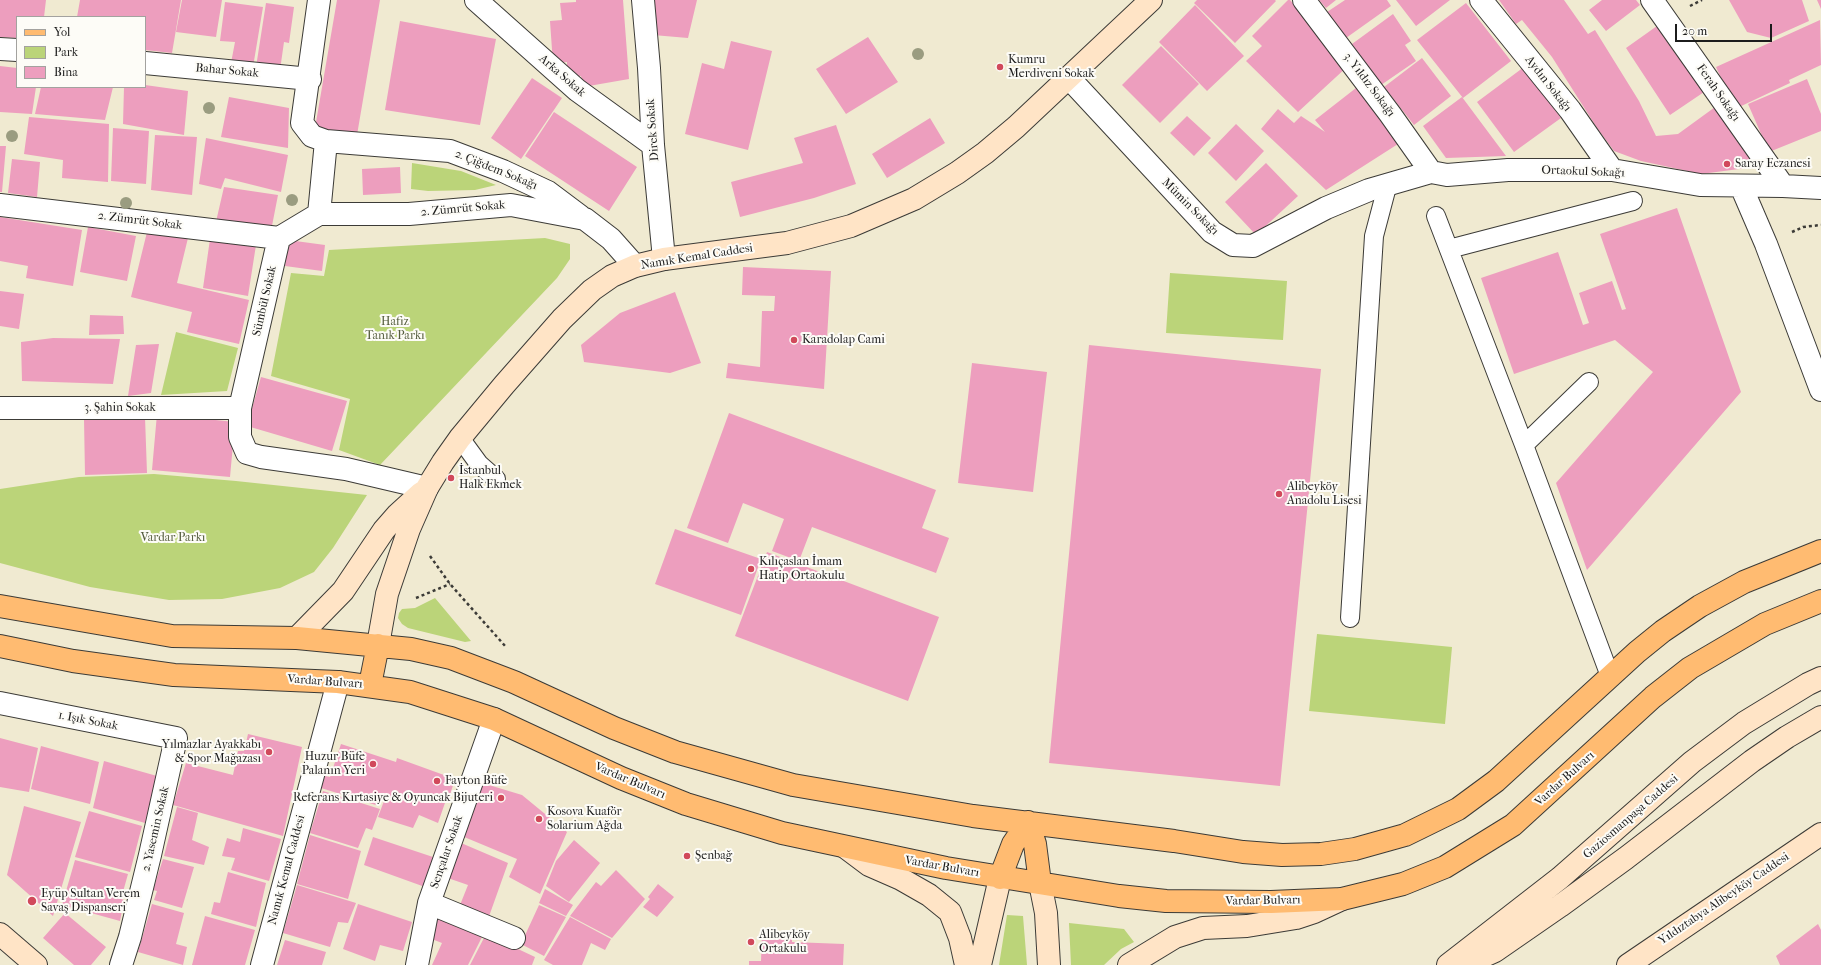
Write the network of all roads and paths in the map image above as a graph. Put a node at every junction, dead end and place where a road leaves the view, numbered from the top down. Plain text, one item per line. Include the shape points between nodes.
1 (319, 0) edge
2 (476, 0) edge
3 (643, 0) edge
4 (1151, 0) edge
5 (1304, 0) edge
6 (1481, 0) edge
7 (1652, 0) edge
8 (0, 49) edge
9 (16, 50) edge
10 (146, 63) edge
11 (1069, 78) junction
12 (310, 79) junction
13 (326, 141) junction
14 (653, 145) junction
15 (1612, 170) junction
16 (1431, 172) junction
17 (1388, 183) junction
18 (1741, 186) junction
19 (1783, 186) junction
20 (1821, 188) edge
21 (1633, 201) dead end
22 (0, 205) edge
23 (320, 214) junction
24 (1436, 216) dead end
25 (585, 220) junction
26 (279, 238) junction
27 (1449, 249) junction
28 (664, 259) junction
29 (635, 266) junction
30 (1589, 382) dead end
31 (1821, 390) edge
32 (0, 408) edge
33 (240, 408) junction
34 (460, 438) junction
35 (1524, 445) junction
36 (496, 479) dead end
37 (427, 488) junction
38 (409, 529) junction
39 (1821, 551) edge
40 (1821, 601) edge
41 (0, 606) edge
42 (1350, 618) dead end
43 (297, 638) junction
44 (378, 645) junction
45 (0, 646) edge
46 (511, 652) dead end
47 (1610, 676) junction
48 (1821, 678) edge
49 (338, 682) junction
50 (370, 685) junction
51 (0, 703) edge
52 (1821, 717) edge
53 (494, 719) junction
54 (176, 738) joint
55 (1028, 822) junction
56 (1821, 834) edge
57 (845, 848) junction
58 (1000, 878) junction
59 (1040, 883) junction
60 (1342, 899) junction
61 (429, 903) junction
62 (0, 934) edge
63 (514, 938) dead end
64 (36, 965) edge
65 (121, 965) edge
66 (262, 965) edge
67 (417, 965) edge
68 (966, 965) edge
69 (980, 965) edge
70 (1049, 965) edge
71 (1129, 965) edge
72 (1448, 965) edge
73 (1464, 965) edge
74 (1628, 965) edge

1 - 12 street
2 - 14 street, Arka Sokak via 577,90
3 - 14 street, Direk Sokak
4 - 11 main road, Namık Kemal Caddesi
5 - 16 street, 3. Yıldız Sokağı
6 - 15 street, Aydın Sokağı via 1570,110
7 - 19 street, Ferah Sokağı
8 - 9 street
10 - 12 street, Bahar Sokak
11 - 17 street, Mümin Sokağı via 1212,232 1233,245 1253,246 1326,208
11 - 28 main road, Namık Kemal Caddesi via 985,153 914,199 851,226 793,241
12 - 13 street via 302,123 312,136
13 - 23 street
13 - 25 street, 2. Çiğdem Sokağı via 450,151 504,170 548,192
14 - 28 street, Direk Sokak
15 - 16 street, Ortaokul Sokağı via 1508,170 1447,175
15 - 18 street, Ortaokul Sokağı via 1700,185
16 - 17 street, Mümin Sokağı
17 - 42 lane via 1374,236
18 - 19 street, Ortaokul Sokağı
18 - 31 street via 1766,244
19 - 20 street, Ortaokul Sokağı
21 - 27 lane
22 - 26 street, 2. Zümrüt Sokak
23 - 25 street, 2. Zümrüt Sokak via 408,214 511,205
23 - 26 street
24 - 27 lane
25 - 29 street, 2. Zümrüt Sokak via 611,239
26 - 33 street, Sümbül Sokak
27 - 35 lane
28 - 29 main road, Namık Kemal Caddesi
29 - 34 main road, Namık Kemal Caddesi via 612,276 592,290 562,320
30 - 35 lane
32 - 33 street, 3. Şahin Sokak
33 - 37 street, Sümbül Sokak via 240,437 247,453 260,458 346,470
34 - 36 lane via 479,464
34 - 37 main road, Namık Kemal Caddesi
35 - 47 lane
37 - 38 main road, Namık Kemal Caddesi
37 - 43 main road via 384,530 343,591
38 - 44 main road, Namık Kemal Caddesi via 387,594
38 - 46 path via 450,584
39 - 47 main road via 1744,582 1700,606 1663,631
40 - 60 main road, Vardar Bulvarı via 1765,624 1690,668 1653,697 1513,825 1481,846 1445,867 1404,884
41 - 43 main road via 172,636
43 - 44 main road
44 - 50 main road
44 - 55 main road via 451,658 514,682 614,728 675,752 793,785 966,815
45 - 49 main road, Vardar Bulvarı via 73,661 174,675
47 - 55 main road via 1496,781 1458,809 1404,835 1355,849 1321,854 1242,852
48 - 72 main road, Gaziosmanpaşa Caddesi via 1744,723 1698,758 1560,878
49 - 50 main road, Vardar Bulvarı
49 - 66 street, Namık Kemal Caddesi
50 - 53 main road, Vardar Bulvarı via 410,692
51 - 54 street, 1. Işık Sokak
52 - 73 main road, Gaziosmanpaşa Caddesi via 1752,761 1560,906 1495,951
53 - 57 main road, Vardar Bulvarı via 621,778 686,804 782,833
53 - 61 street, Sençalar Sokak
54 - 65 street, 2. Yasemin Sokak via 150,855
55 - 58 main road via 1013,844
55 - 59 main road via 1035,844
56 - 74 main road, Yıldıztabya Alibeyköy Caddesi
57 - 58 main road, Vardar Bulvarı
57 - 68 main road via 869,865 929,895 950,912 960,938
58 - 59 main road, Vardar Bulvarı
58 - 69 main road
59 - 60 main road, Vardar Bulvarı via 1166,901 1271,902
59 - 70 main road via 1046,913
60 - 71 main road via 1296,918 1247,926 1203,928 1175,937
61 - 63 street
61 - 67 street, Sençalar Sokak
62 - 64 main road

